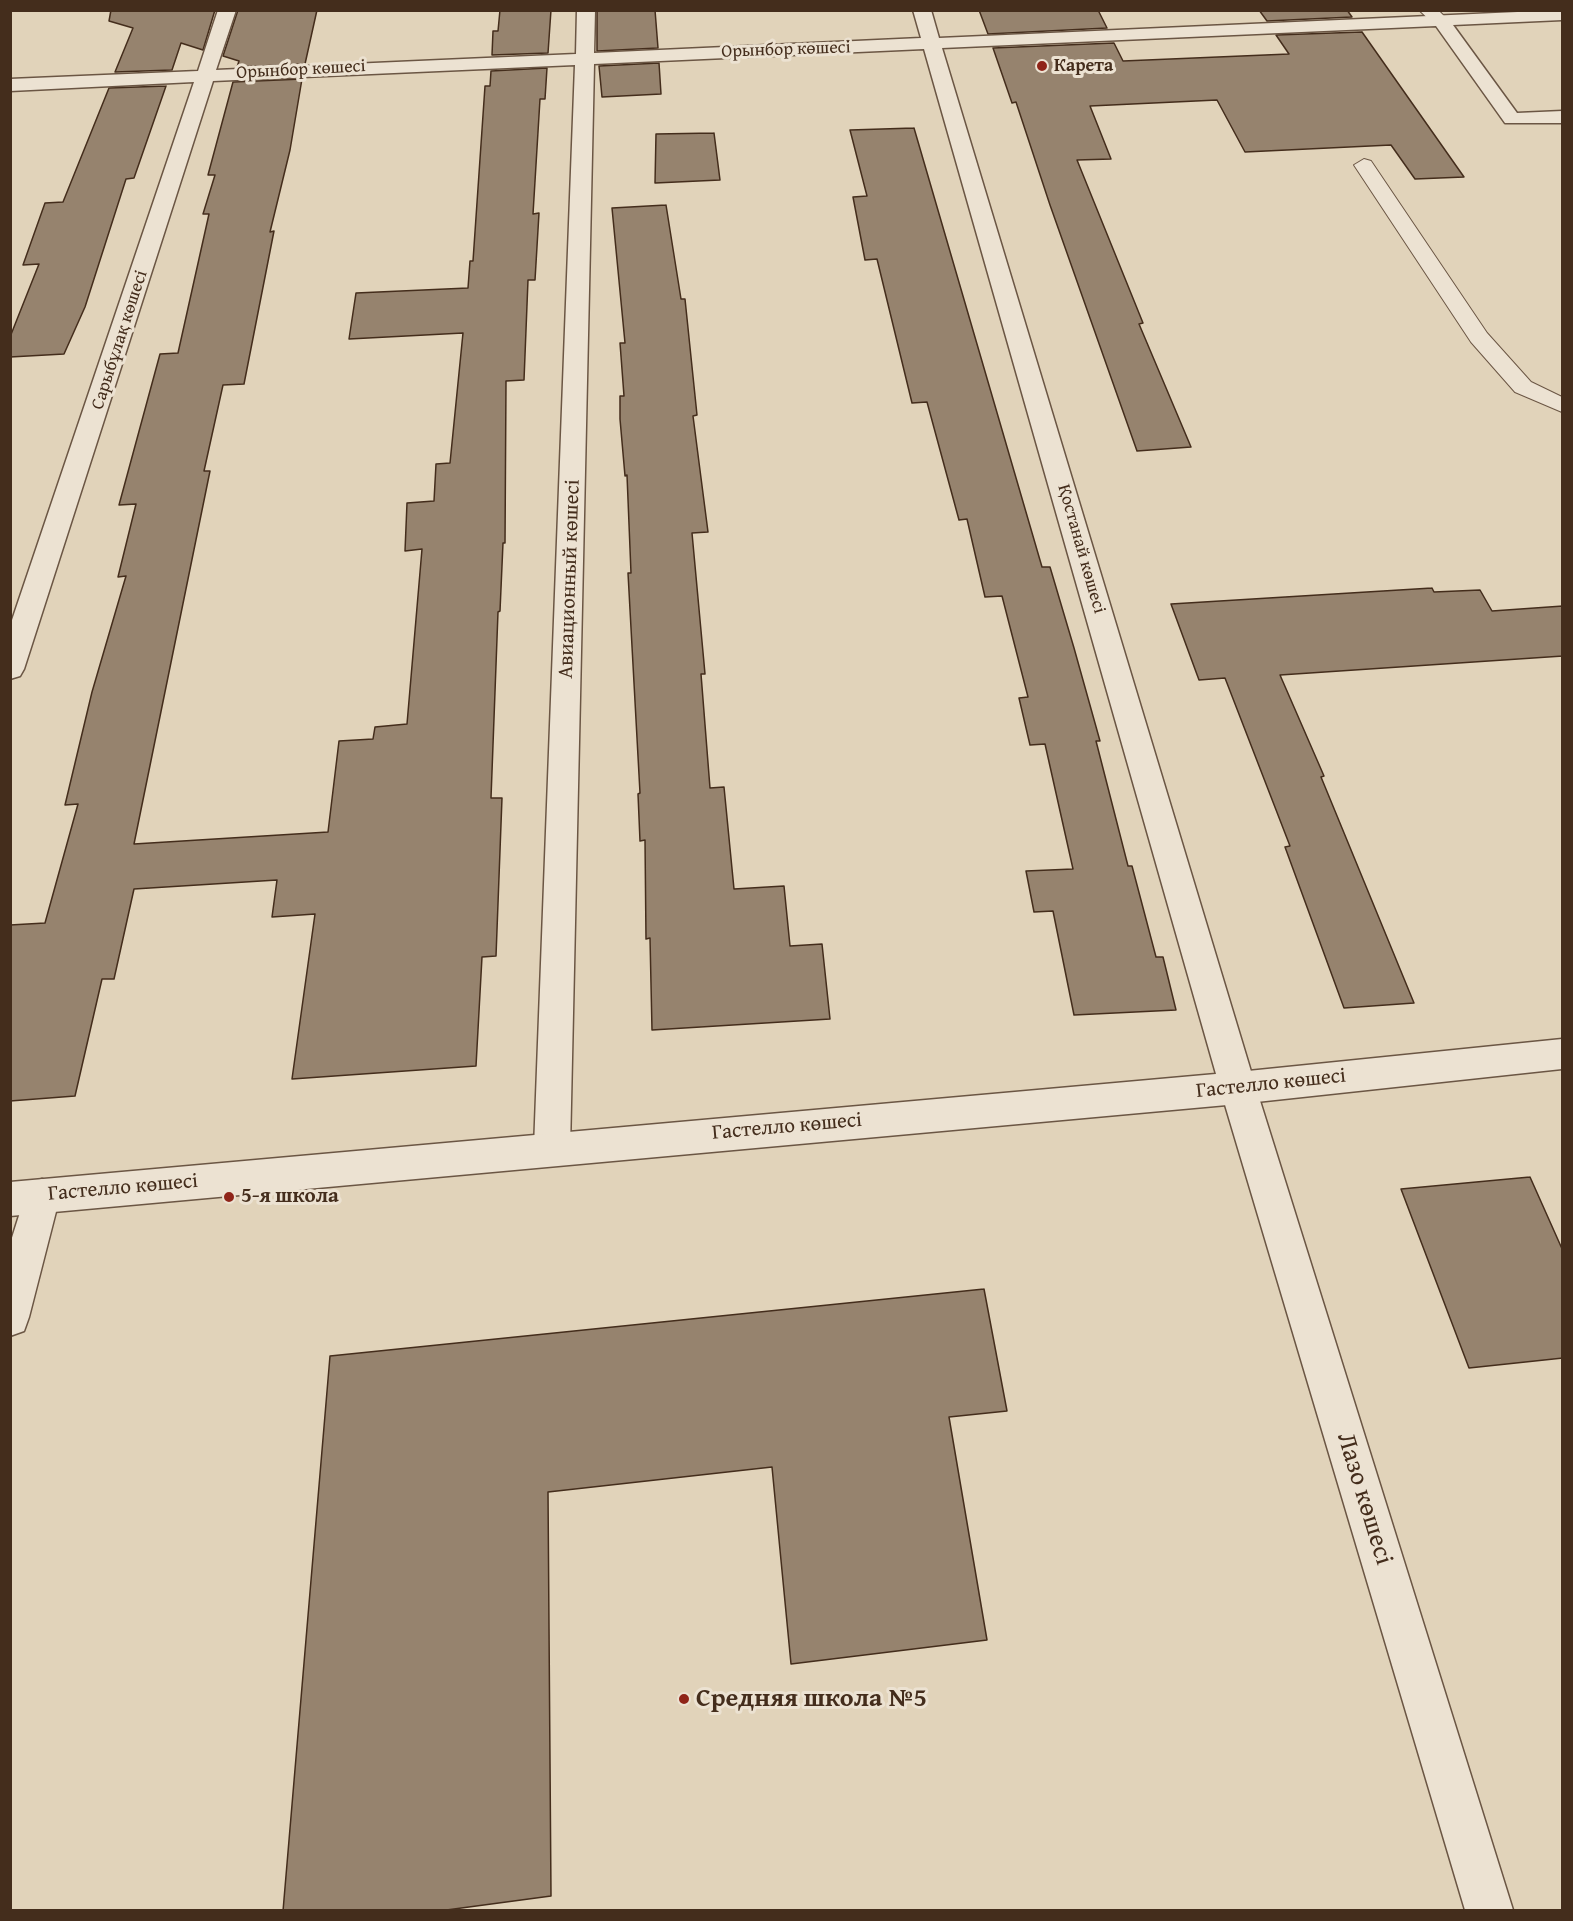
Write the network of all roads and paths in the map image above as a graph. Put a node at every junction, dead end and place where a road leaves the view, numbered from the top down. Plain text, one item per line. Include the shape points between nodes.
1 (227, 10) edge
2 (586, 10) edge
3 (922, 10) edge
4 (1563, 15) edge
5 (1434, 16) edge
6 (934, 44) junction
7 (585, 57) junction
8 (208, 74) junction
9 (10, 85) edge
10 (1563, 117) edge
11 (1364, 165) dead end
12 (1563, 405) edge
13 (10, 669) edge
14 (1563, 1054) edge
15 (1238, 1088) junction
16 (552, 1148) junction
17 (26, 1197) edge
18 (10, 1317) edge
19 (1490, 1911) edge

1 - 8 street, Сарыбұлақ көшесі
2 - 7 street, Авиационный көшесі
3 - 6 street, Қостанай көшесі
4 - 5 street, Орынбор көшесі
5 - 6 street, Орынбор көшесі
5 - 10 street via 1512,119
6 - 7 street, Орынбор көшесі
6 - 15 street, Қостанай көшесі
7 - 8 street, Орынбор көшесі
7 - 16 street, Авиационный көшесі
8 - 9 street, Орынбор көшесі
8 - 13 street, Сарыбұлақ көшесі
11 - 12 lane via 1479,337 1523,387
14 - 15 street, Гастелло көшесі
15 - 16 street, Гастелло көшесі
15 - 19 street, Лазо көшесі
16 - 17 street, Гастелло көшесі
17 - 18 street

